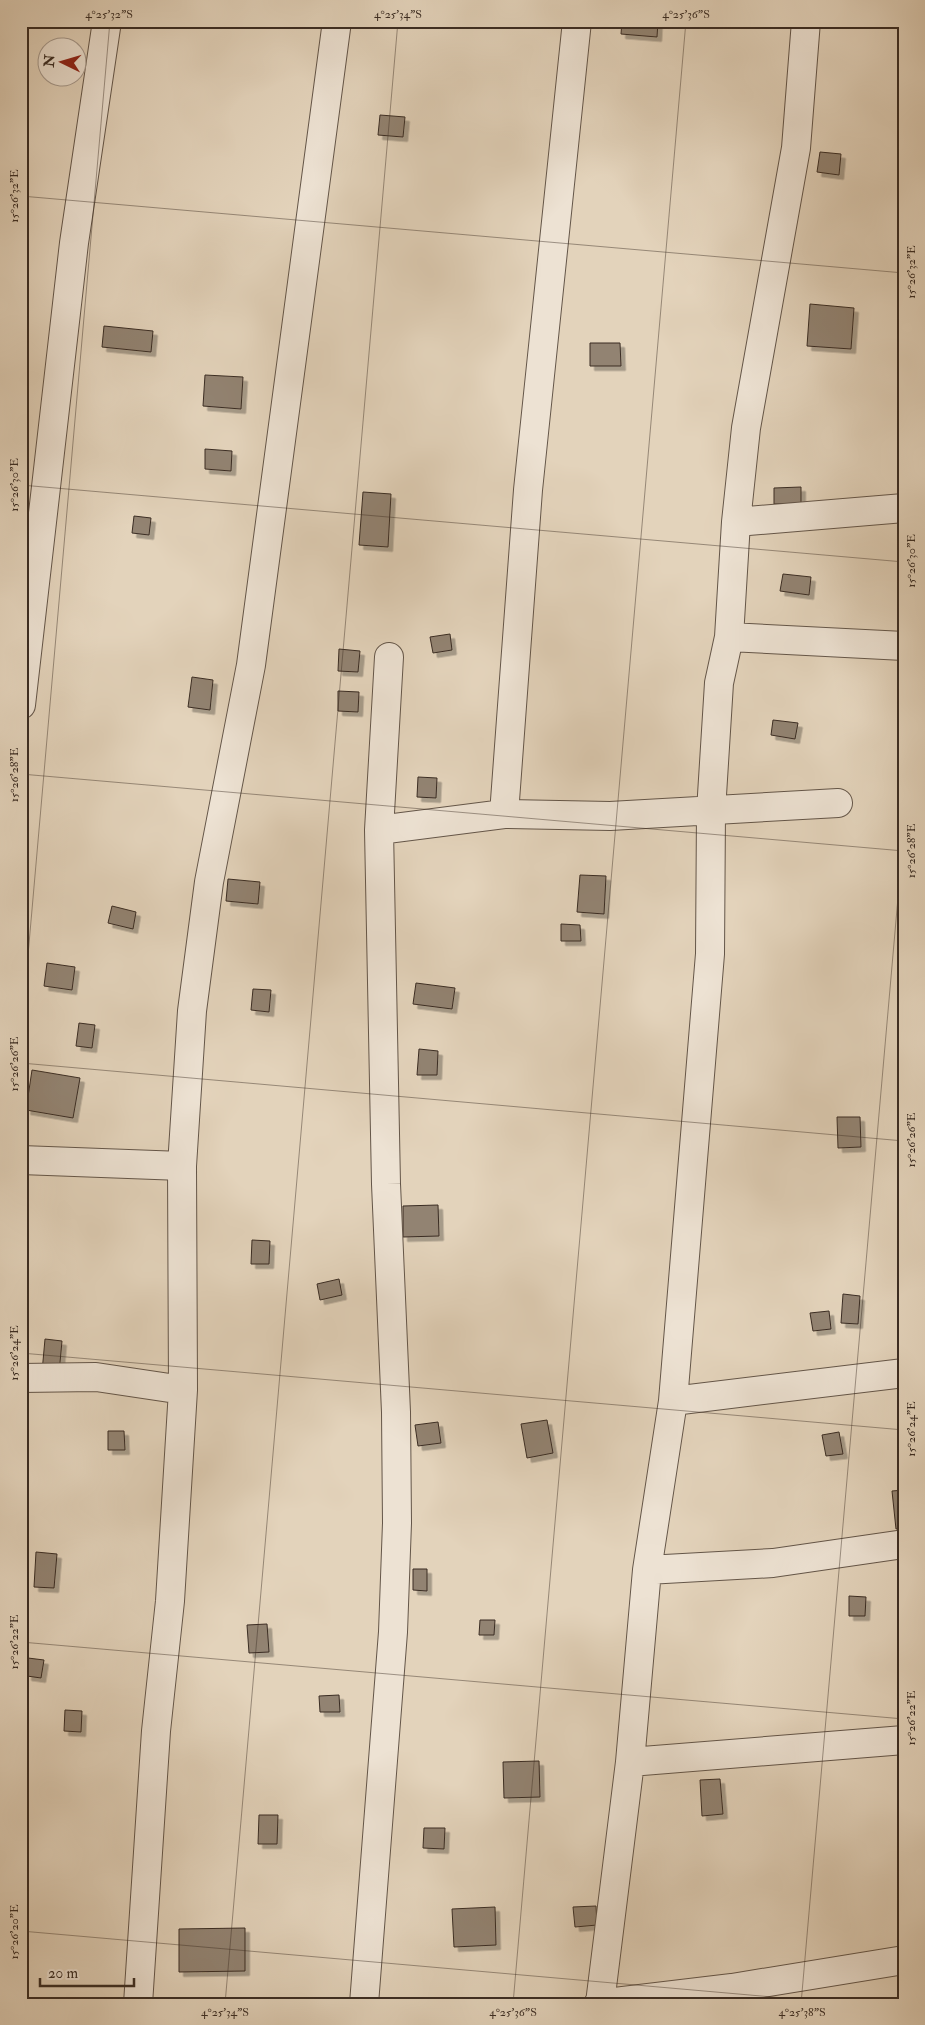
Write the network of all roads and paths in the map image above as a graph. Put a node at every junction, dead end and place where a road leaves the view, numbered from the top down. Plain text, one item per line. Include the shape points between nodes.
1 (106, 21) edge
2 (337, 21) edge
3 (577, 21) edge
4 (806, 21) edge
5 (904, 508) edge
6 (736, 522) junction
7 (728, 637) junction
8 (904, 646) edge
9 (388, 657) dead end
10 (21, 705) edge
11 (838, 803) dead end
12 (711, 810) junction
13 (504, 814) junction
14 (379, 830) junction
15 (21, 1160) edge
16 (182, 1166) junction
17 (904, 1373) edge
18 (21, 1378) edge
19 (183, 1390) junction
20 (673, 1401) junction
21 (904, 1544) edge
22 (647, 1570) junction
23 (904, 1740) edge
24 (630, 1762) junction
25 (904, 1960) edge
26 (732, 1996) edge
27 (138, 2004) edge
28 (364, 2004) edge
29 (599, 2004) edge

1 - 10 street via 74,243
2 - 16 street via 251,665 209,882 192,1011
3 - 13 street via 528,490
4 - 6 street via 796,148 746,428
5 - 6 street
6 - 7 street
7 - 8 street
7 - 12 street via 719,683
9 - 14 street
11 - 12 street
12 - 13 street via 610,816
12 - 20 street via 710,954
13 - 14 street
14 - 28 street via 397,1523
15 - 16 street
16 - 19 street
17 - 20 street
18 - 19 street via 96,1377
19 - 27 street
20 - 22 street
21 - 22 street via 773,1562
22 - 24 street
23 - 24 street
24 - 29 street
25 - 26 street
26 - 29 street

